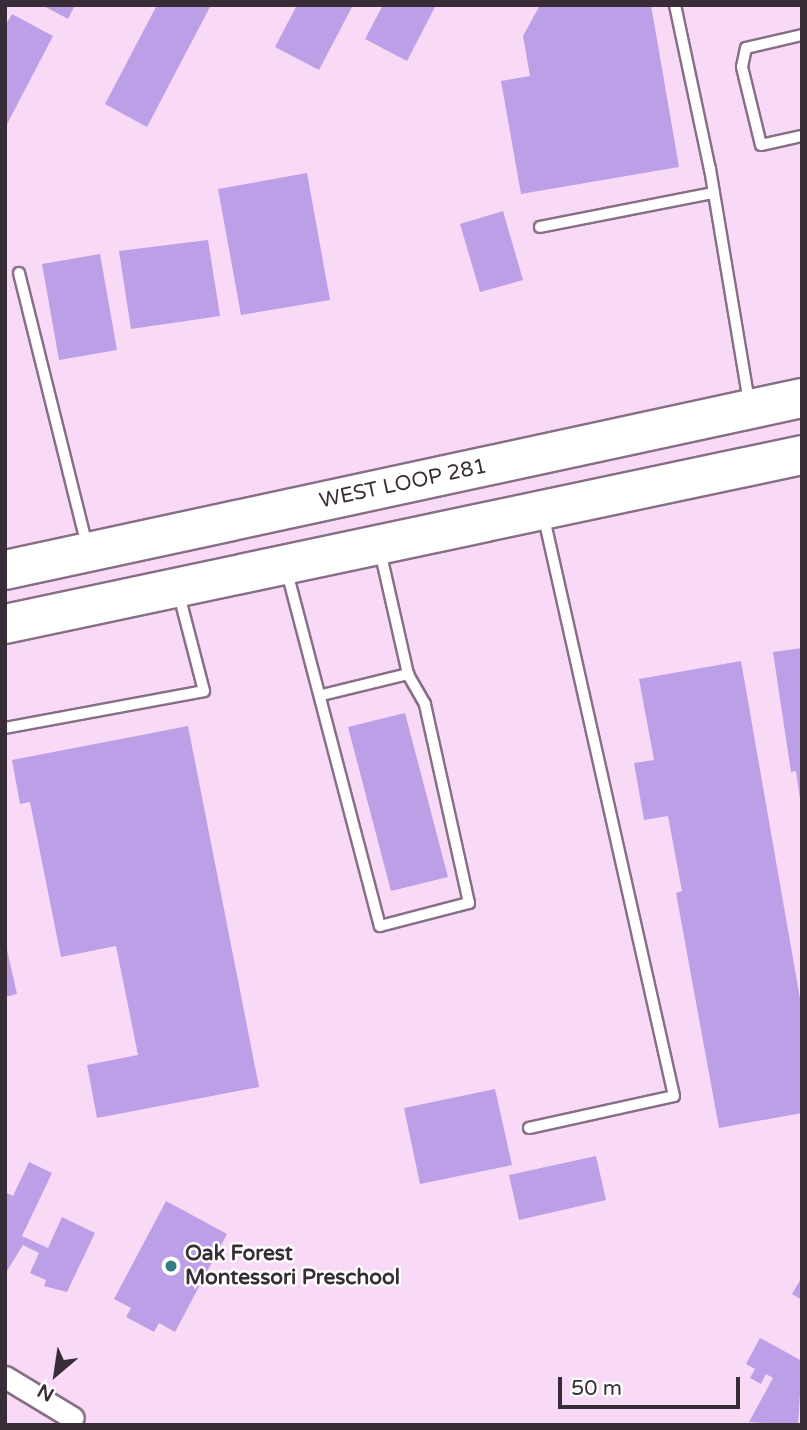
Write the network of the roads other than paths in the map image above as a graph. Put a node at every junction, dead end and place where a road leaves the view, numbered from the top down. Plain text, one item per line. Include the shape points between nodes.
1 (676, 5) edge
2 (802, 35) edge
3 (802, 136) edge
4 (714, 193) junction
5 (540, 227) dead end
6 (19, 273) dead end
7 (802, 398) edge
8 (750, 409) junction
9 (802, 455) edge
10 (542, 512) junction
11 (379, 547) junction
12 (89, 551) junction
13 (286, 566) junction
14 (5, 570) edge
15 (177, 589) junction
16 (5, 624) edge
17 (408, 674) junction
18 (323, 695) junction
19 (5, 728) edge
20 (529, 1128) dead end
21 (5, 1377) edge
22 (73, 1418) dead end

1 - 4 lane
2 - 3 lane via 746,48 742,67 761,145
4 - 5 lane
4 - 8 lane
6 - 12 lane
7 - 8 highway, WEST LOOP 281
8 - 12 highway, WEST LOOP 281
9 - 10 highway
10 - 11 highway
10 - 20 lane via 674,1096
11 - 13 highway
11 - 17 lane
12 - 14 highway, WEST LOOP 281
13 - 15 highway
13 - 18 lane
15 - 16 highway
15 - 19 lane via 204,691
17 - 18 lane
17 - 18 lane via 425,704 469,903 380,926
21 - 22 street

